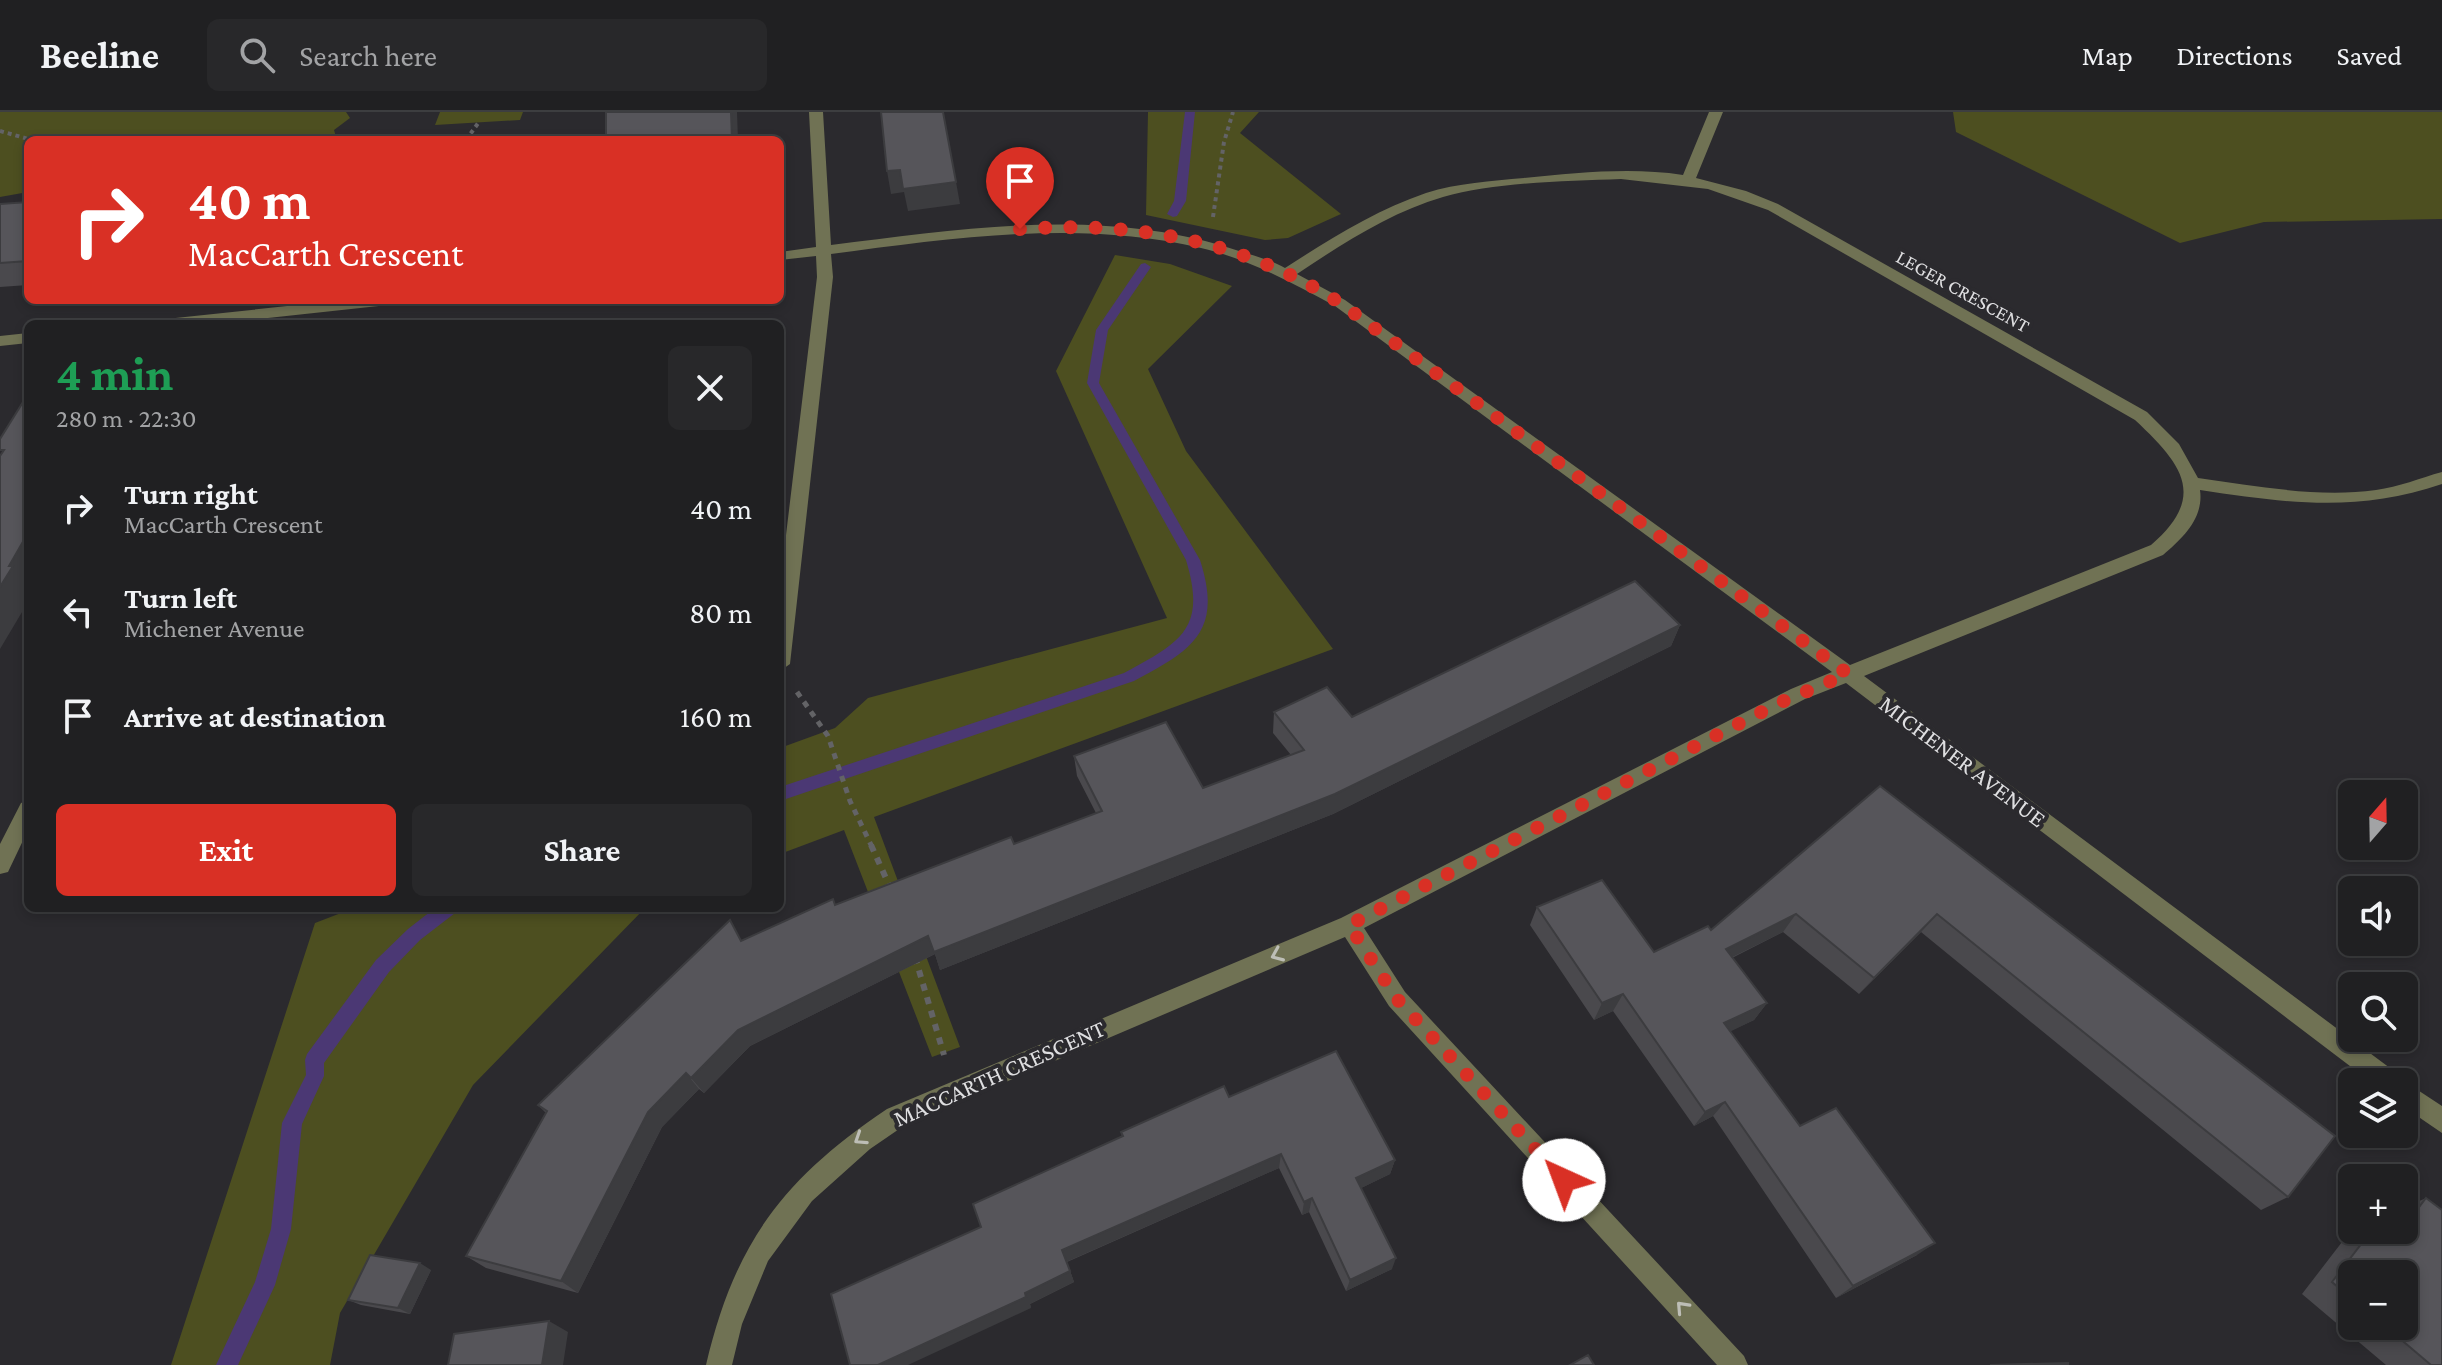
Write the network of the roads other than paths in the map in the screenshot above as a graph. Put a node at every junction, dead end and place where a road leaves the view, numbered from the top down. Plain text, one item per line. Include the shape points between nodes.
1 (816, 112) edge
2 (1716, 112) edge
3 (1689, 178) junction
4 (826, 250) junction
5 (784, 255) edge
6 (1289, 272) junction
7 (362, 304) edge
8 (273, 318) edge
9 (237, 320) edge
10 (24, 338) edge
11 (0, 341) edge
12 (2442, 478) edge
13 (2193, 483) junction
14 (784, 628) edge
15 (1848, 674) junction
16 (24, 817) edge
17 (0, 865) edge
18 (1349, 925) junction
19 (2371, 1068) edge
20 (2418, 1103) edge
21 (2442, 1121) edge
22 (719, 1365) edge
23 (1735, 1365) edge

1 - 4 street
2 - 3 street
3 - 6 street, LEGER CRESCENT via 1609,173 1453,190 1369,224
3 - 13 street, LEGER CRESCENT via 1773,207 2112,398 2166,438
4 - 5 street, MICHENER AVENUE
4 - 6 street, MICHENER AVENUE via 1077,226 1197,240
4 - 14 street
6 - 15 street, MICHENER AVENUE via 1340,303
7 - 8 street
8 - 9 street
10 - 11 street
12 - 13 street via 2386,497 2353,501
13 - 15 street via 2186,522 2157,550
15 - 18 street, MACCARTH CRESCENT via 1779,703
15 - 19 street, MICHENER AVENUE
16 - 17 street
18 -> 22 street, MACCARTH CRESCENT via 951,1091 847,1148 804,1188 770,1233 744,1281
23 -> 18 street via 1397,999
20 - 21 street

